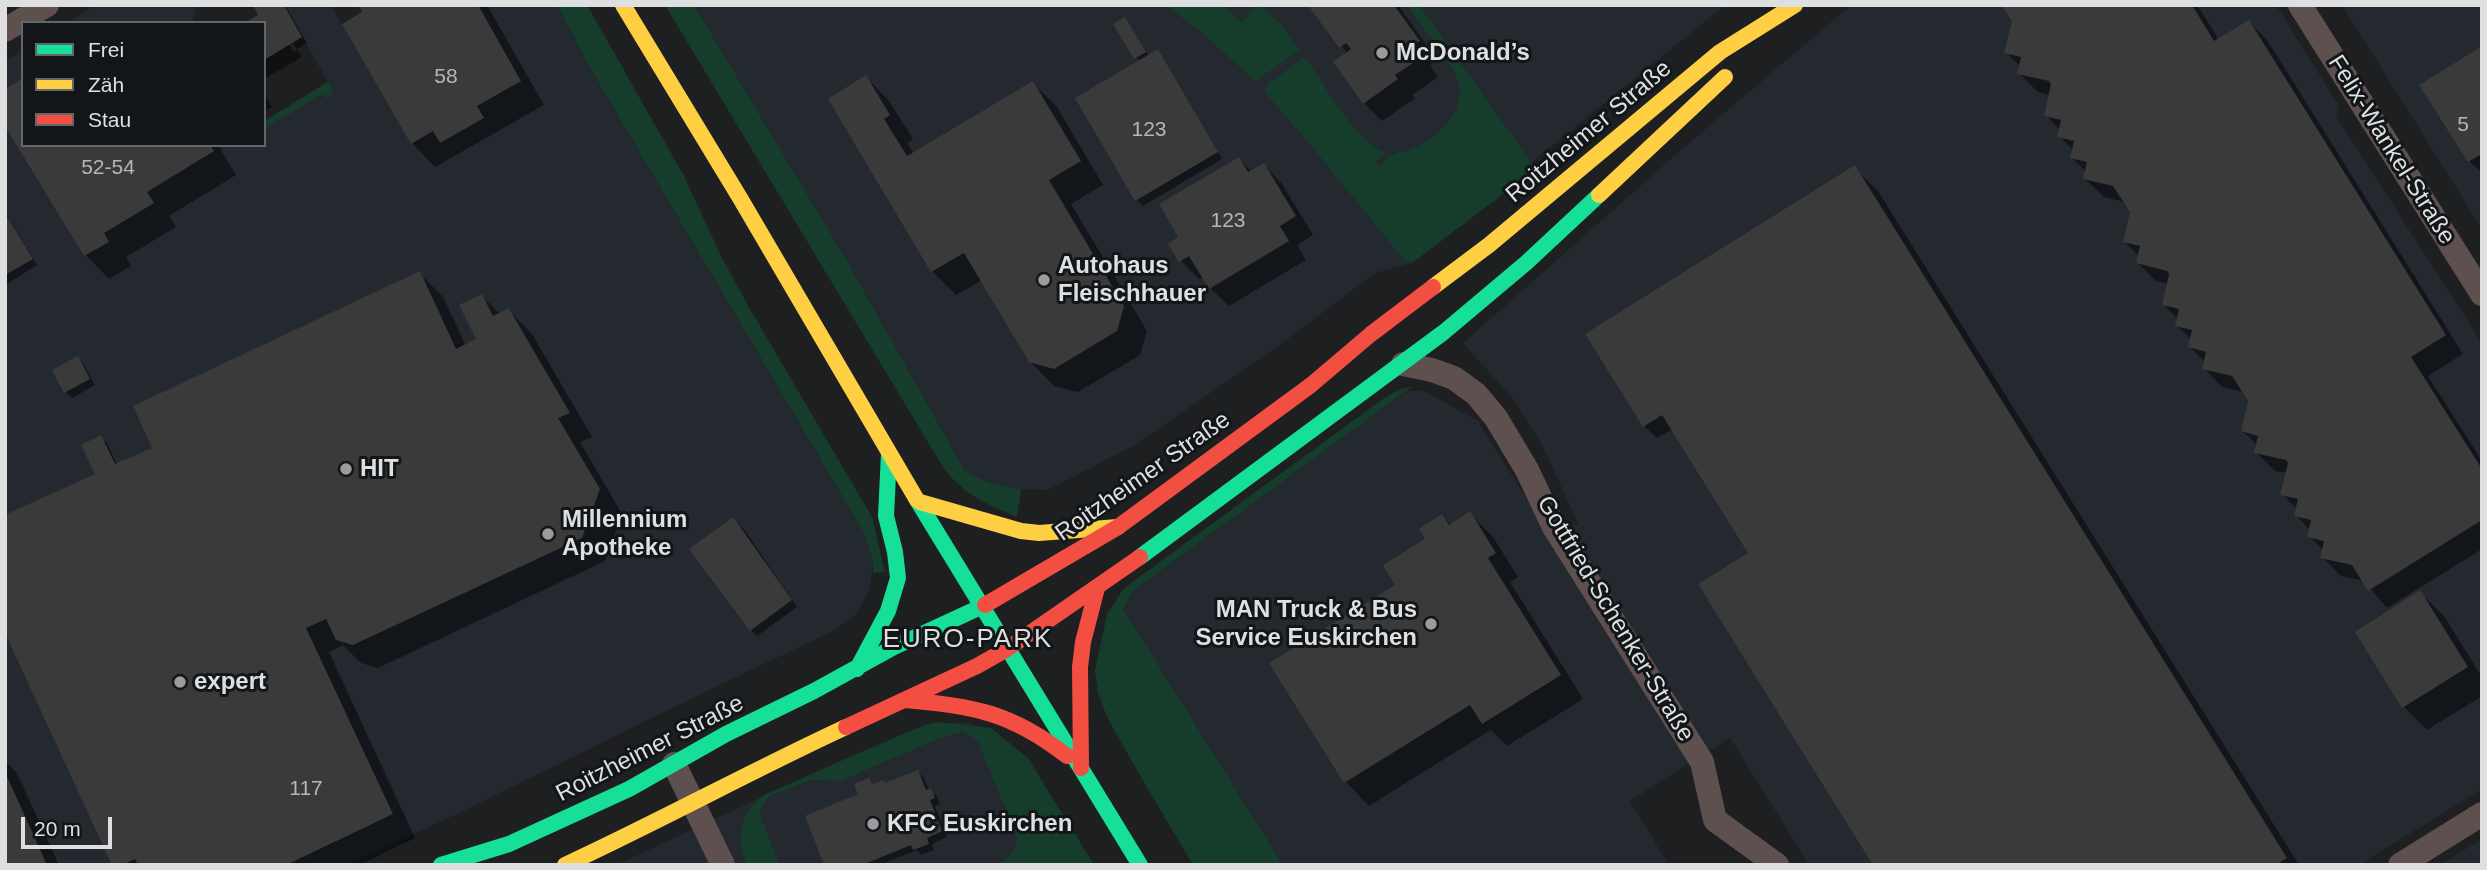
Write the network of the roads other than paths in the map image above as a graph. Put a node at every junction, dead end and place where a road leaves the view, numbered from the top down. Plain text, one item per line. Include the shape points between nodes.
1 (47, 5) edge
2 (622, 5) edge
3 (1795, 5) edge
4 (1802, 5) edge
5 (2300, 5) edge
6 (5, 30) edge
7 (1753, 50) dead end
8 (1734, 68) dead end
9 (2482, 295) edge
10 (1403, 364) junction
11 (890, 454) junction
12 (920, 502) junction
13 (1118, 527) junction
14 (1097, 588) junction
15 (982, 606) junction
16 (1007, 649) junction
17 (857, 669) junction
18 (904, 700) junction
19 (674, 764) junction
20 (1081, 768) junction
21 (692, 802) junction
22 (2482, 814) edge
23 (441, 865) edge
24 (565, 865) edge
25 (723, 865) edge
26 (1140, 865) edge
27 (1777, 865) edge
28 (2400, 865) edge

1 - 6 street
2 - 11 street
3 - 13 street, Roitzheimer Straße via 1720,52 1489,245 1311,385
4 - 7 street
5 - 9 street, Felix-Wankel-Straße
8 - 10 street, Roitzheimer Straße via 1525,263
10 - 14 street, Roitzheimer Straße
10 - 27 street, Gottfried-Schenker-Straße via 1454,378 1490,410 1527,470 1554,527 1702,762 1715,820
11 - 12 street
11 - 17 street via 886,516 898,578 888,611
12 - 13 street via 1021,531
12 - 15 street
13 - 15 street, Roitzheimer Straße
14 - 16 street, Roitzheimer Straße
14 - 20 street via 1080,667
15 - 16 street
15 - 17 street, Roitzheimer Straße
16 - 18 street, Roitzheimer Straße
16 - 20 street
17 - 19 street, Roitzheimer Straße
18 - 20 street via 998,715 1054,745
18 - 21 street, Roitzheimer Straße
19 - 21 street
19 - 23 street, Roitzheimer Straße via 521,839
20 - 26 street
21 - 24 street, Roitzheimer Straße
21 - 25 street
22 - 28 street

